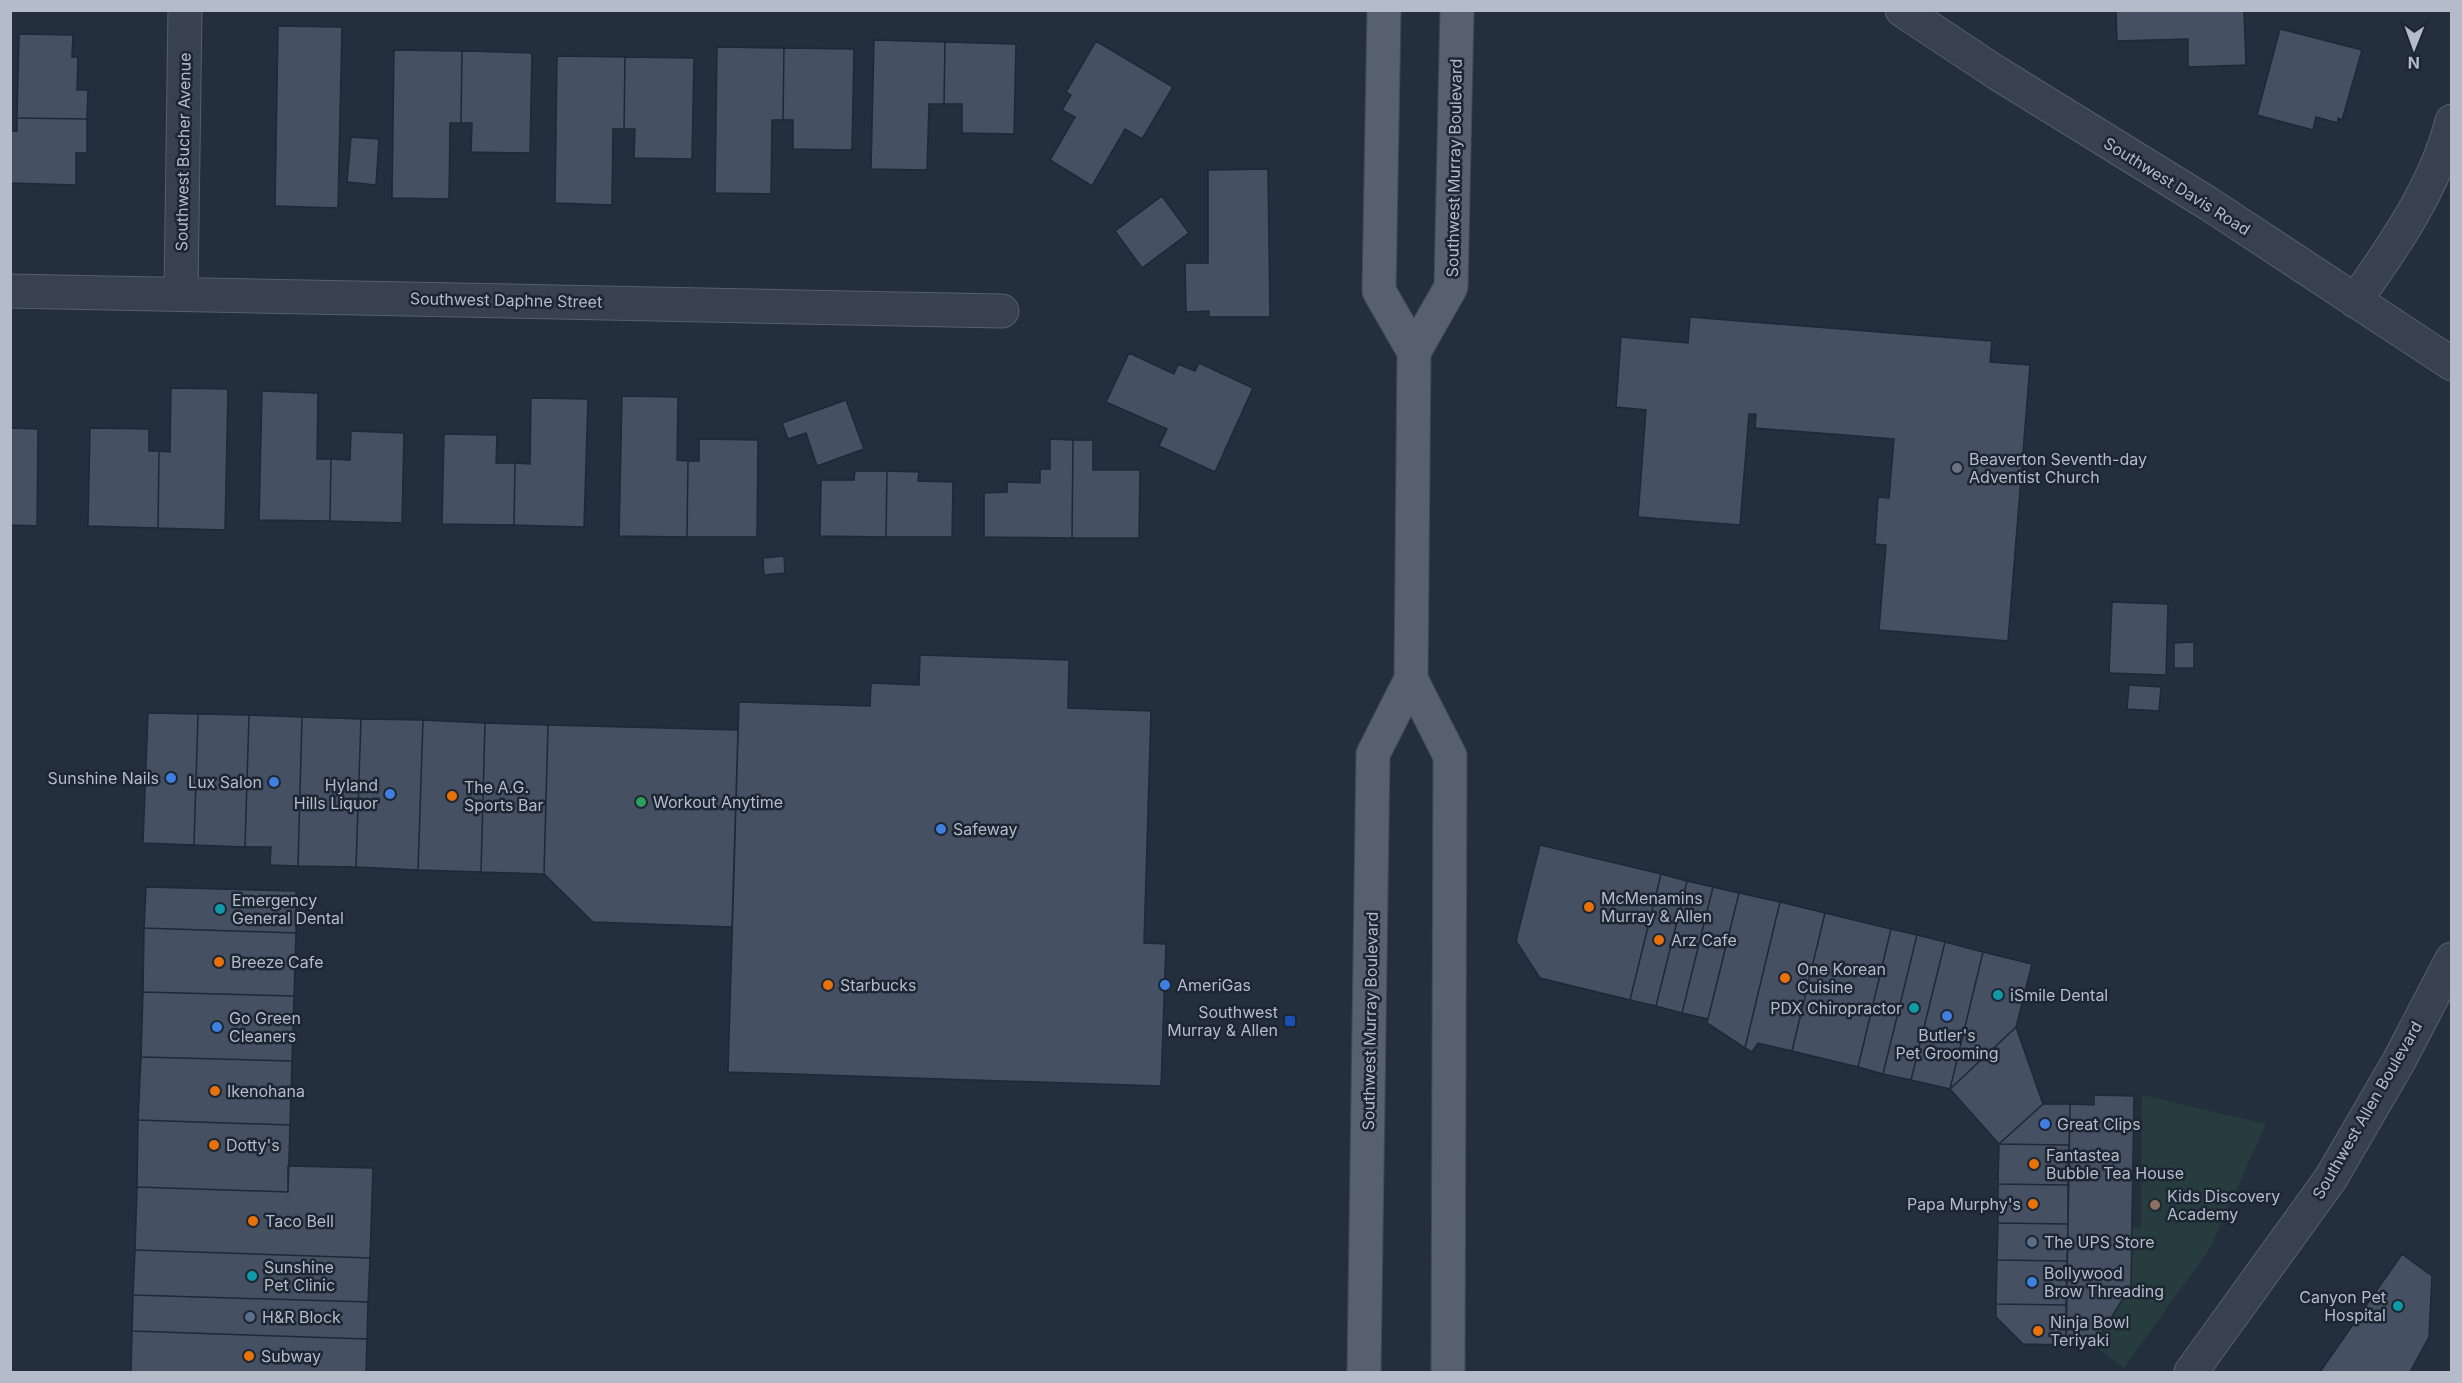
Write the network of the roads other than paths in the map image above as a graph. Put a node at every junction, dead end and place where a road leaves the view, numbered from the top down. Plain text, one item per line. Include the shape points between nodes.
1 (185, 10) edge
2 (1384, 10) edge
3 (1457, 10) edge
4 (1902, 10) edge
5 (2451, 121) edge
6 (10, 291) edge
7 (181, 293) junction
8 (2355, 301) junction
9 (1002, 311) dead end
10 (1414, 352) junction
11 (2451, 364) edge
12 (1411, 679) junction
13 (2451, 959) edge
14 (1364, 1372) edge
15 (1448, 1372) edge
16 (2191, 1372) edge

1 - 7 street, Southwest Bucher Avenue
2 - 10 main road via 1379,291
3 - 10 main road, Southwest Murray Boulevard via 1451,287
4 - 8 street, Southwest Davis Road
5 - 8 street via 2432,177 2387,256
6 - 7 street, Southwest Daphne Street
7 - 9 street, Southwest Daphne Street
8 - 11 street, Southwest Davis Road
10 - 12 main road, Southwest Murray Boulevard
12 - 14 main road, Southwest Murray Boulevard via 1372,754
12 - 15 main road, Southwest Murray Boulevard via 1450,756
13 - 16 street, Southwest Allen Boulevard via 2399,1061 2331,1178

